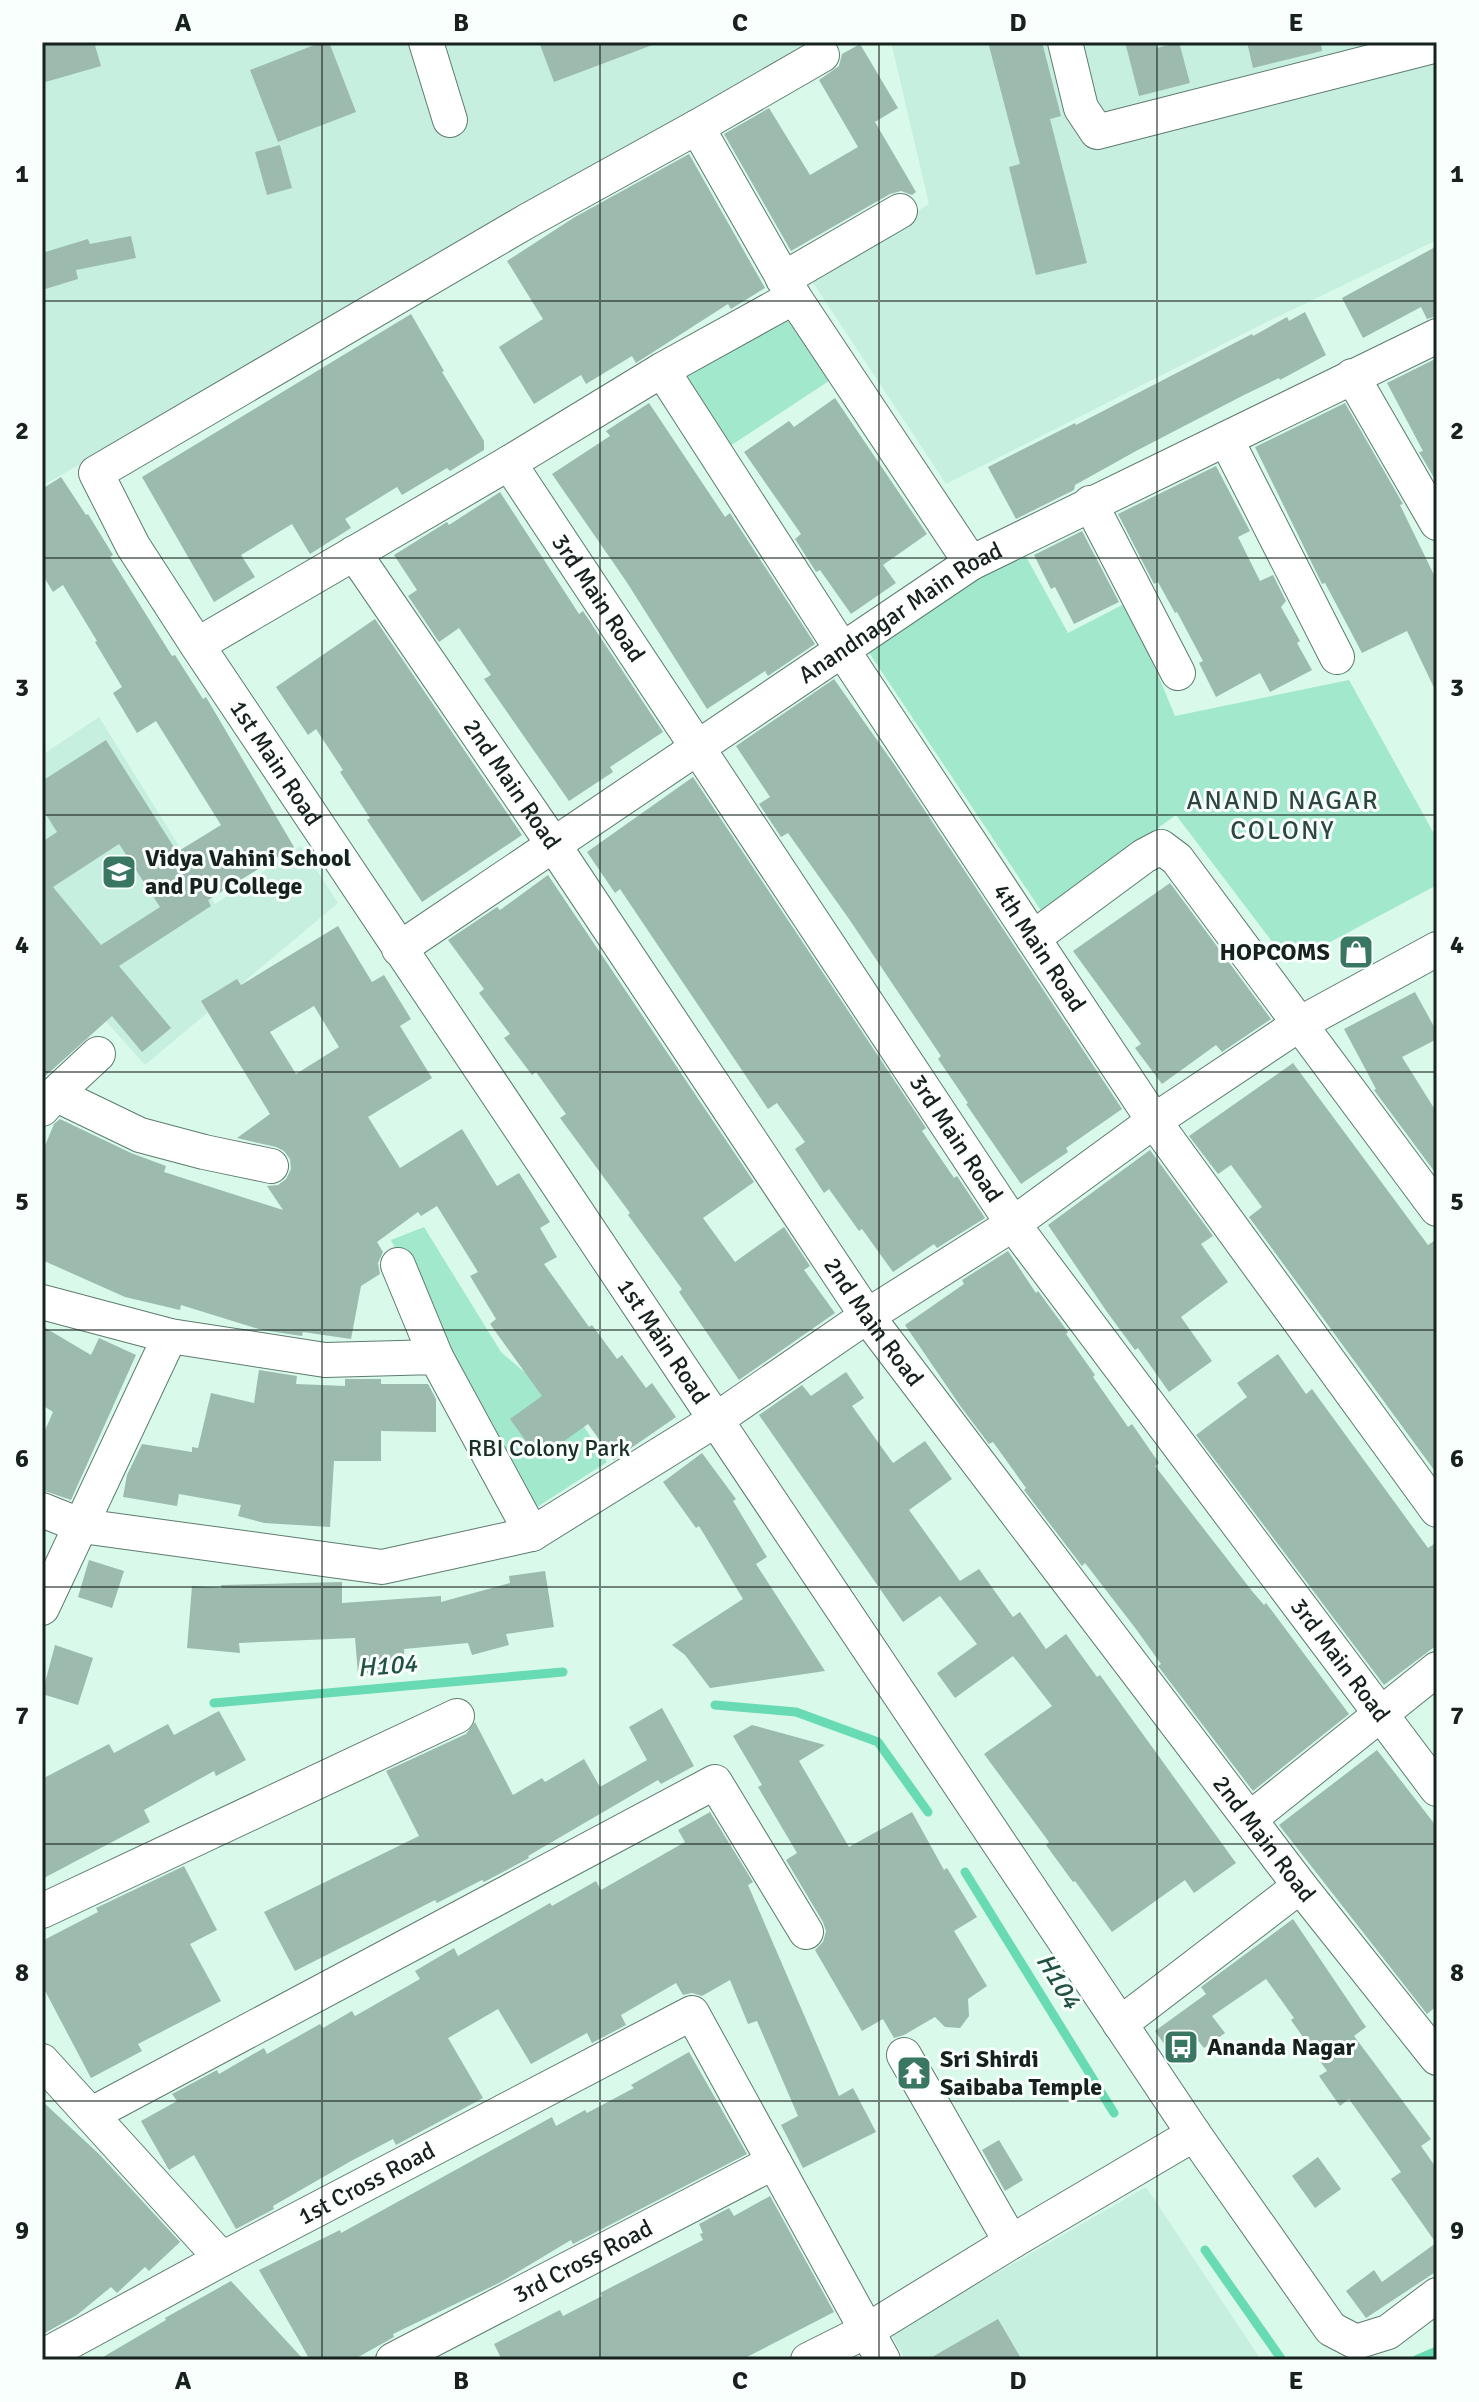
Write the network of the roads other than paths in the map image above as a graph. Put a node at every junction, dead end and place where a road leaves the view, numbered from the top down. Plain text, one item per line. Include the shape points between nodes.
1 (426, 42) edge
2 (1065, 42) edge
3 (1437, 45) edge
4 (822, 55) dead end
5 (1338, 55) edge
6 (450, 120) dead end
7 (697, 127) junction
8 (900, 211) dead end
9 (789, 288) junction
10 (1437, 336) edge
11 (662, 370) junction
12 (1352, 376) junction
13 (1226, 439) junction
14 (509, 463) junction
15 (1090, 503) junction
16 (1437, 523) edge
17 (354, 553) junction
18 (971, 563) junction
19 (197, 645) junction
20 (841, 648) junction
21 (1337, 657) dead end
22 (1178, 673) dead end
23 (697, 746) junction
24 (553, 844) junction
25 (1033, 938) junction
26 (399, 949) junction
27 (1437, 949) edge
28 (1301, 1023) junction
29 (98, 1054) dead end
30 (49, 1102) edge
31 (1154, 1121) junction
32 (271, 1166) dead end
33 (1437, 1209) edge
34 (1013, 1224) junction
35 (398, 1265) dead end
36 (42, 1302) edge
37 (867, 1316) junction
38 (170, 1336) junction
39 (436, 1357) junction
40 (717, 1419) junction
41 (42, 1510) edge
42 (1437, 1510) edge
43 (82, 1526) junction
44 (532, 1534) junction
45 (42, 1608) edge
46 (1437, 1669) edge
47 (1379, 1714) junction
48 (457, 1716) dead end
49 (1437, 1789) edge
50 (1251, 1818) junction
51 (1300, 1886) junction
52 (42, 1911) edge
53 (806, 1932) dead end
54 (1120, 2024) junction
55 (904, 2055) dead end
56 (1437, 2058) edge
57 (42, 2061) edge
58 (92, 2114) junction
59 (1194, 2134) junction
60 (774, 2162) junction
61 (1011, 2242) junction
62 (222, 2259) junction
63 (1437, 2295) edge
64 (875, 2345) edge
65 (44, 2353) edge
66 (393, 2360) edge
67 (808, 2360) edge

1 - 6 street
2 - 5 street via 1081,108 1097,132
3 - 5 street
4 - 7 street
7 - 9 street
7 - 19 street, 1st Main Road via 96,473 133,546
8 - 9 street
9 - 11 street
9 - 18 street
10 - 12 street, Anandnagar Main Road
11 - 14 street
11 - 20 street, 4th Main Road
12 - 13 street, Anandnagar Main Road
12 - 16 street
13 - 15 street, Anandnagar Main Road
13 - 21 street
14 - 17 street
14 - 23 street, 3rd Main Road
15 - 18 street, Anandnagar Main Road
15 - 22 street
17 - 19 street
17 - 24 street, 2nd Main Road
18 - 20 street, Anandnagar Main Road
19 - 26 street, 1st Main Road
20 - 23 street, Anandnagar Main Road
20 - 25 street, 4th Main Road
23 - 24 street, Anandnagar Main Road
23 - 34 street, 3rd Main Road
24 - 26 street, Anandnagar Main Road
24 - 37 street, 2nd Main Road
25 - 28 street via 1161,847 1177,859
25 - 31 street, 4th Main Road
26 - 40 street, 1st Main Road
27 - 28 street
28 - 31 street
28 - 33 street
29 - 30 street
30 - 32 street via 140,1135
31 - 34 street
31 - 42 street, 4th Main Road
34 - 37 street
34 - 47 street, 3rd Main Road
35 - 39 street
36 - 38 street
37 - 40 street
37 - 50 street, 2nd Main Road
38 - 39 street via 325,1360
38 - 43 street
39 - 44 street
40 - 44 street
40 - 54 street, 1st Main Road
41 - 43 street
43 - 44 street via 382,1567
43 - 45 street
46 - 47 street
47 - 49 street, 3rd Main Road
47 - 50 street
48 - 52 street
50 - 51 street, 2nd Main Road
51 - 54 street
51 - 56 street, 2nd Main Road
53 - 58 street via 715,1782
54 - 59 street, 1st Main Road
55 - 61 street
57 - 58 street
58 - 62 street
59 - 61 street
59 - 63 street, 1st Main Road via 1331,2329 1356,2342 1388,2332
60 - 62 street, 1st Cross Road via 692,2013
60 - 64 street
60 - 66 street, 3rd Cross Road
61 - 64 street
62 - 65 street, 1st Cross Road
64 - 67 street

